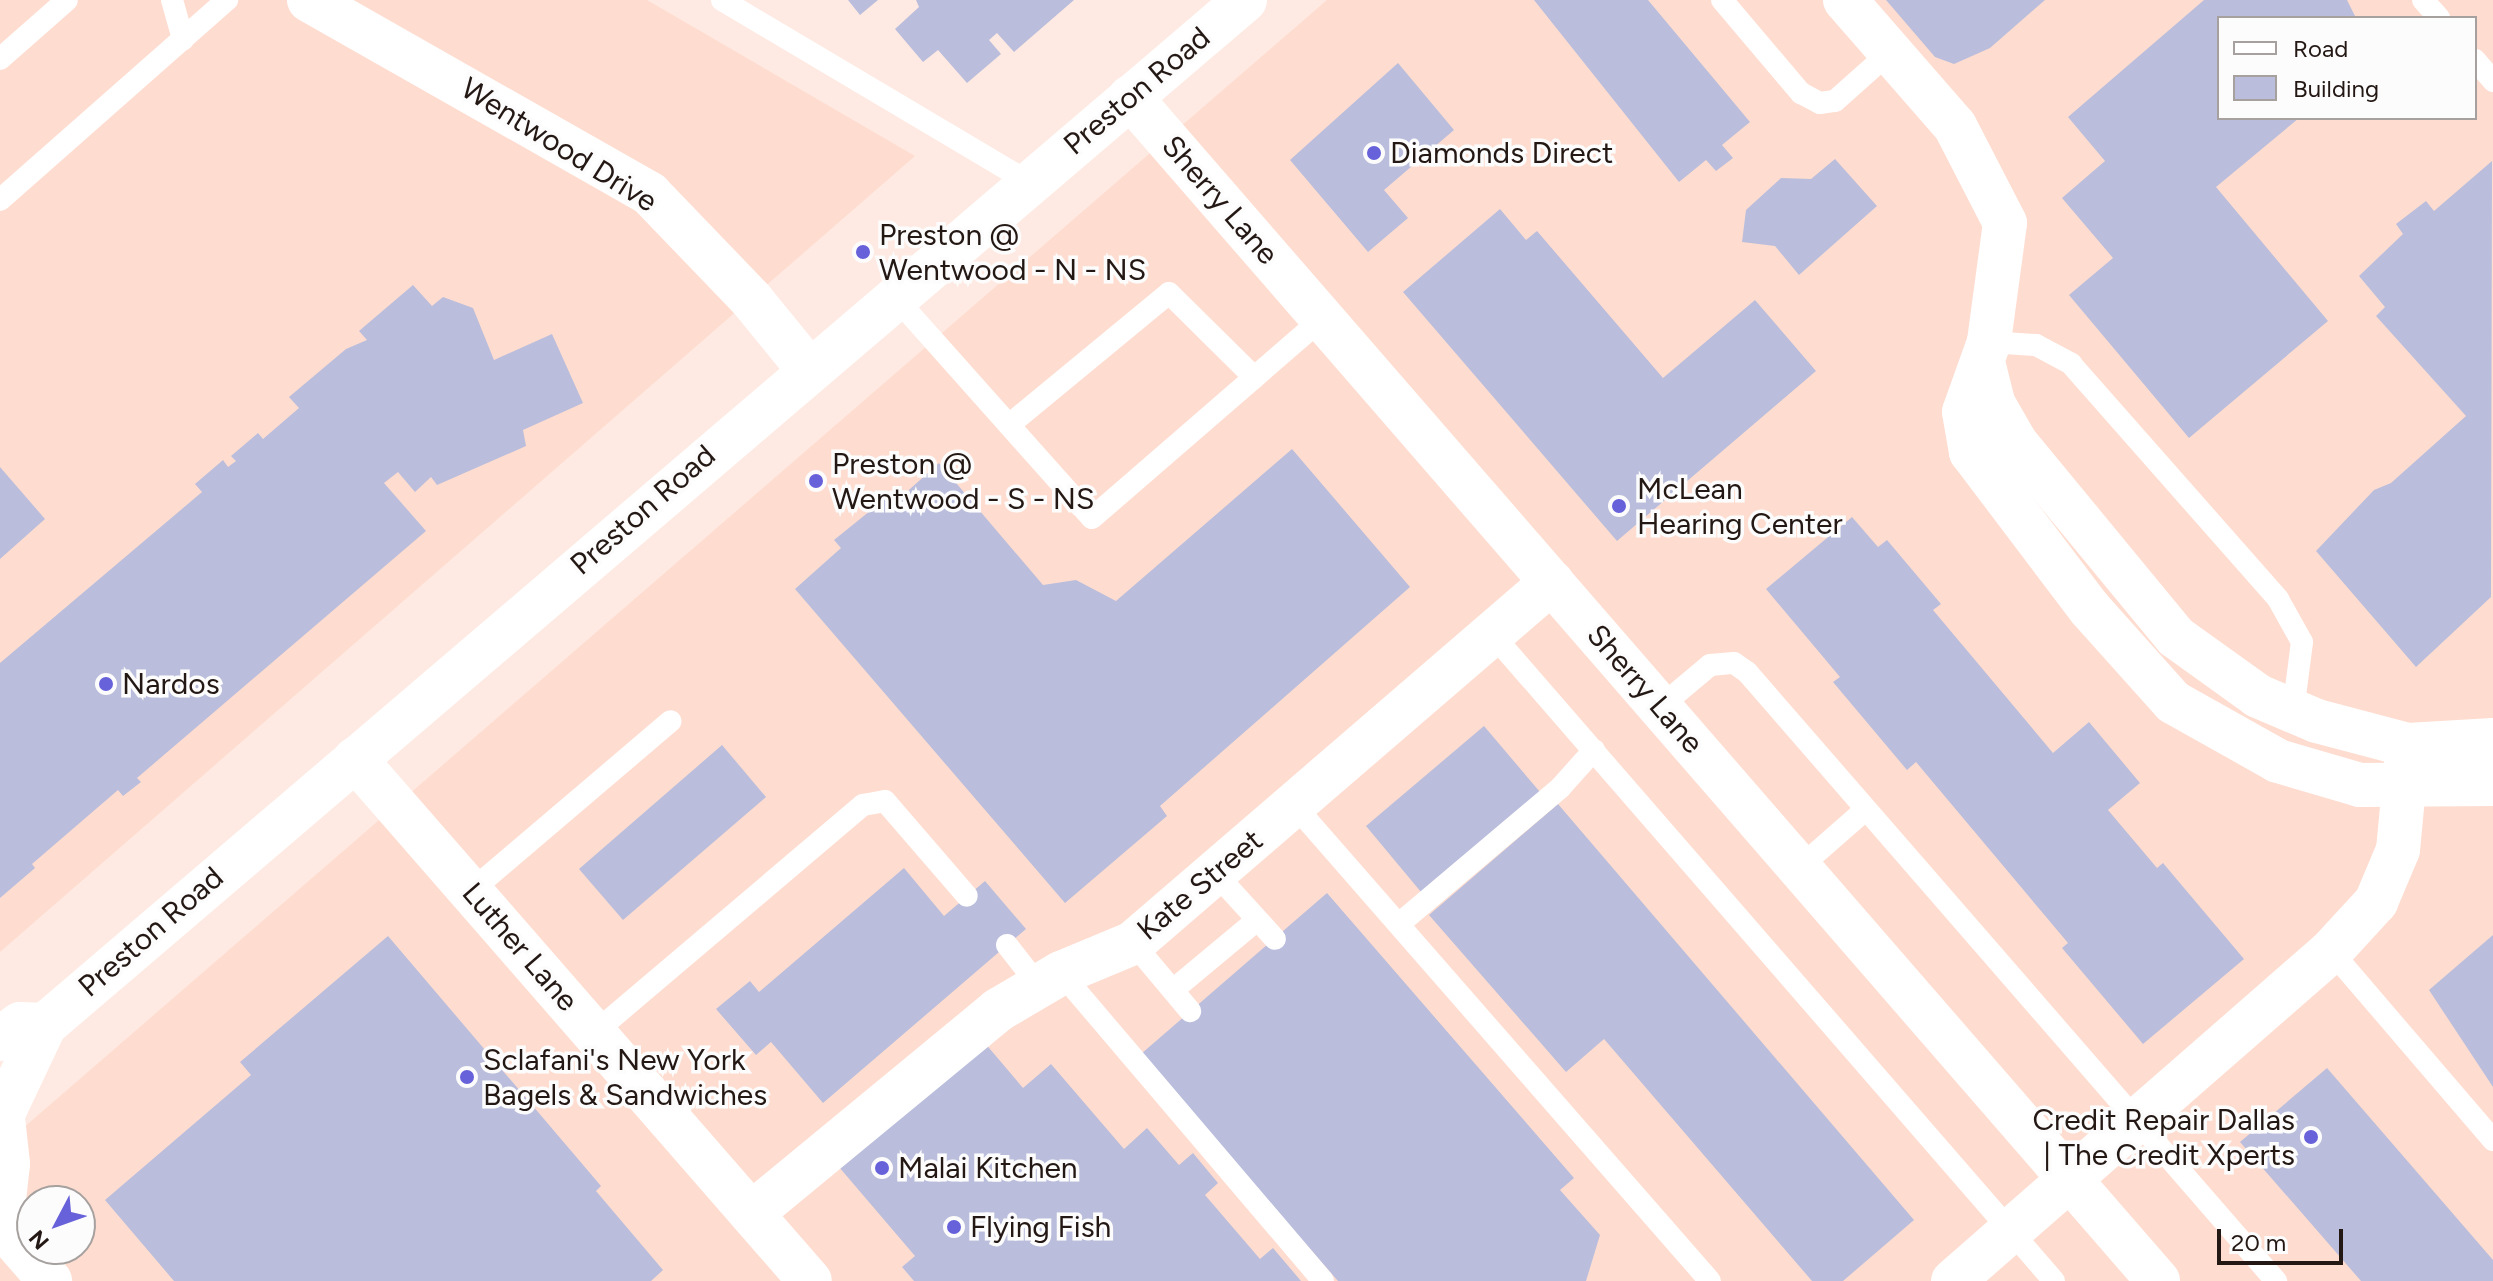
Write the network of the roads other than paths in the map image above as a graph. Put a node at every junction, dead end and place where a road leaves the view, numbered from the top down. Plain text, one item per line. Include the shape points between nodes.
1 (67, 0) edge
2 (172, 0) edge
3 (227, 0) edge
4 (309, 0) edge
5 (722, 0) edge
6 (1245, 0) edge
7 (1722, 0) edge
8 (1845, 0) edge
9 (2423, 0) edge
10 (2437, 16) edge
11 (183, 39) junction
12 (1890, 52) junction
13 (0, 59) edge
14 (2477, 62) edge
15 (2493, 81) edge
16 (1130, 97) junction
17 (1029, 182) junction
18 (0, 200) edge
19 (894, 296) junction
20 (1323, 318) junction
21 (1987, 354) junction
22 (808, 369) junction
23 (1254, 377) junction
24 (1009, 425) junction
25 (1552, 582) junction
26 (1492, 634) junction
27 (2276, 703) junction
28 (1660, 707) junction
29 (671, 721) dead end
30 (2233, 739) junction
31 (2493, 740) edge
32 (2408, 745) junction
33 (1594, 750) junction
34 (355, 759) junction
35 (2493, 784) edge
36 (2404, 788) junction
37 (1294, 805) junction
38 (1865, 810) junction
39 (1800, 867) junction
40 (1215, 873) junction
41 (471, 891) junction
42 (967, 896) dead end
43 (1257, 920) junction
44 (1399, 924) junction
45 (1275, 939) dead end
46 (1133, 943) junction
47 (1007, 945) dead end
48 (2331, 951) junction
49 (1050, 980) junction
50 (1173, 990) junction
51 (1190, 1011) dead end
52 (45, 1025) junction
53 (594, 1033) junction
54 (0, 1039) edge
55 (2, 1108) edge
56 (2136, 1121) junction
57 (2493, 1140) edge
58 (2070, 1179) junction
59 (752, 1213) junction
60 (1, 1225) edge
61 (2011, 1231) junction
62 (805, 1279) edge
63 (50, 1281) edge
64 (1323, 1281) edge
65 (1710, 1281) edge
66 (1953, 1281) edge
67 (2054, 1281) edge
68 (2158, 1281) edge
69 (2276, 1281) edge

1 - 13 lane
2 - 11 lane
3 - 11 lane
4 - 22 street, Wentwood Drive via 650,194 751,299
5 - 17 lane
6 - 16 street, Preston Road
7 - 12 lane via 1801,93 1820,103 1835,101
8 - 12 street
9 - 10 lane
11 - 18 lane
12 - 21 street via 1955,126 2005,223
14 - 15 lane
16 - 17 street, Preston Road
16 - 20 street, Sherry Lane
17 - 19 street, Preston Road
19 - 22 street, Preston Road
19 - 24 lane
20 - 23 lane
20 - 25 street, Sherry Lane
21 - 27 street via 1993,403 2016,443 2102,549 2176,637
21 - 27 lane via 2036,345 2071,364 2278,599 2302,642
21 - 30 street via 1964,412 1971,452 2089,608 2173,702
22 - 34 street, Preston Road
23 - 24 lane via 1169,293
23 - 24 lane via 1092,518
25 - 26 street, Kate Street
25 - 28 street, Sherry Lane
26 - 33 lane
26 - 37 street, Kate Street
27 - 30 street
27 - 32 street
28 - 38 lane via 1710,665 1734,663
28 - 39 street, Sherry Lane
29 - 41 lane
30 - 36 street via 2278,761 2346,781
31 - 32 street
32 - 36 street
33 - 44 lane via 1560,788
33 - 61 lane
34 - 41 street, Luther Lane
34 - 52 street, Preston Road
35 - 36 street
36 - 48 street via 2398,850 2376,902
37 - 40 street, Kate Street
37 - 44 lane
38 - 39 lane
38 - 56 lane
39 - 58 street, Sherry Lane
40 - 43 lane
40 - 46 street, Kate Street
41 - 53 street, Luther Lane
42 - 53 lane via 885,801 863,805
43 - 45 lane
43 - 50 lane
44 - 65 lane
46 - 49 street, Kate Street
46 - 50 lane
47 - 49 lane
48 - 56 street
48 - 57 lane
49 - 59 street, Kate Street via 947,1047
49 - 64 lane
50 - 51 lane
52 - 54 street, Preston Road via 20,1024
52 - 55 street, Preston Road
53 - 59 street, Luther Lane
55 - 60 street
56 - 58 street
56 - 69 lane
58 - 61 street
58 - 68 street, Sherry Lane
59 - 62 street, Luther Lane
60 - 63 street
61 - 66 street
61 - 67 lane

